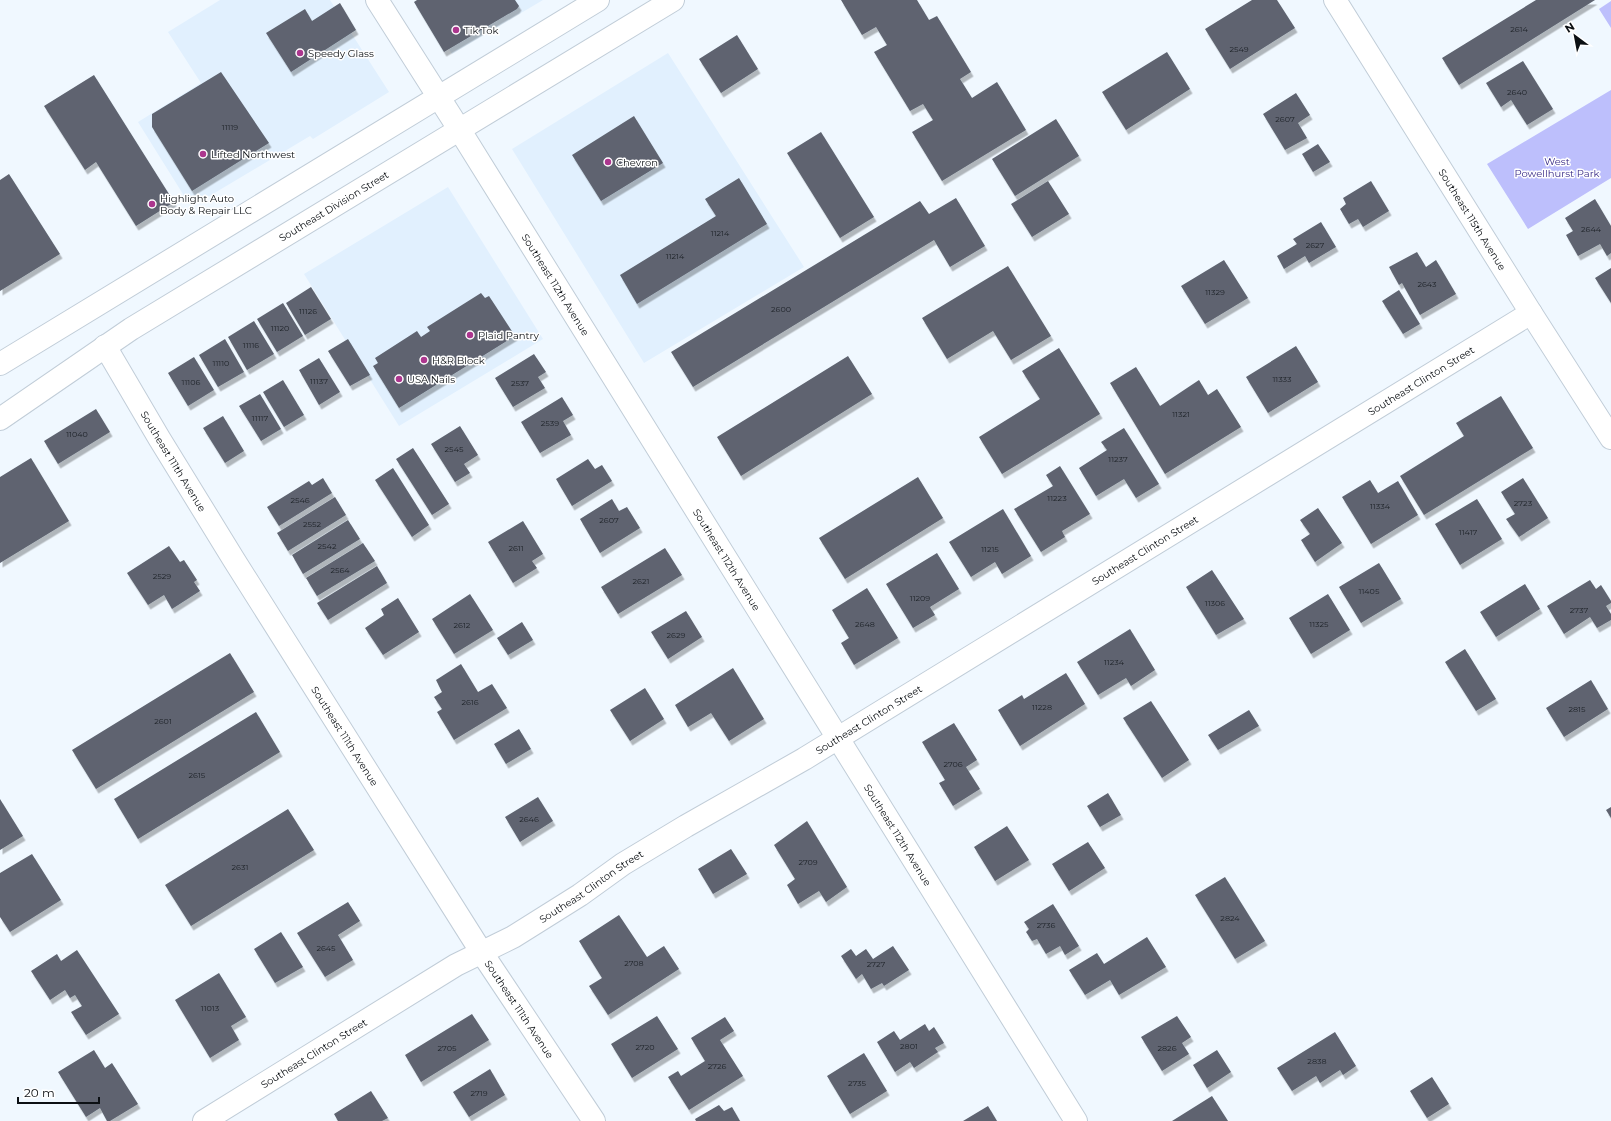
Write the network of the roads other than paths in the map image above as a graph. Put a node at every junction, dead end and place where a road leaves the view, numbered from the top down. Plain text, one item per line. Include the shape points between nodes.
1 (377, 0) edge
2 (598, 0) edge
3 (673, 0) edge
4 (1335, 0) edge
5 (437, 97) junction
6 (459, 129) junction
7 (1531, 313) junction
8 (105, 346) junction
9 (0, 364) edge
10 (0, 419) edge
11 (1611, 438) edge
12 (838, 739) junction
13 (482, 953) junction
14 (204, 1121) edge
15 (594, 1121) edge
16 (1076, 1121) edge

1 - 5 street, Southeast 112th Avenue
2 - 5 street
3 - 6 street, Southeast Division Street
4 - 7 street, Southeast 115th Avenue
5 - 6 street, Southeast 112th Avenue
5 - 9 street
6 - 8 street, Southeast Division Street
6 - 12 street, Southeast 112th Avenue
7 - 11 street, Southeast 115th Avenue
7 - 12 street, Southeast Clinton Street
8 - 10 street, Southeast Division Street
8 - 13 street, Southeast 111th Avenue via 234,560
12 - 13 street, Southeast Clinton Street via 623,864 580,895 513,937
12 - 16 street, Southeast 112th Avenue
13 - 14 street, Southeast Clinton Street via 456,965
13 - 15 street, Southeast 111th Avenue

